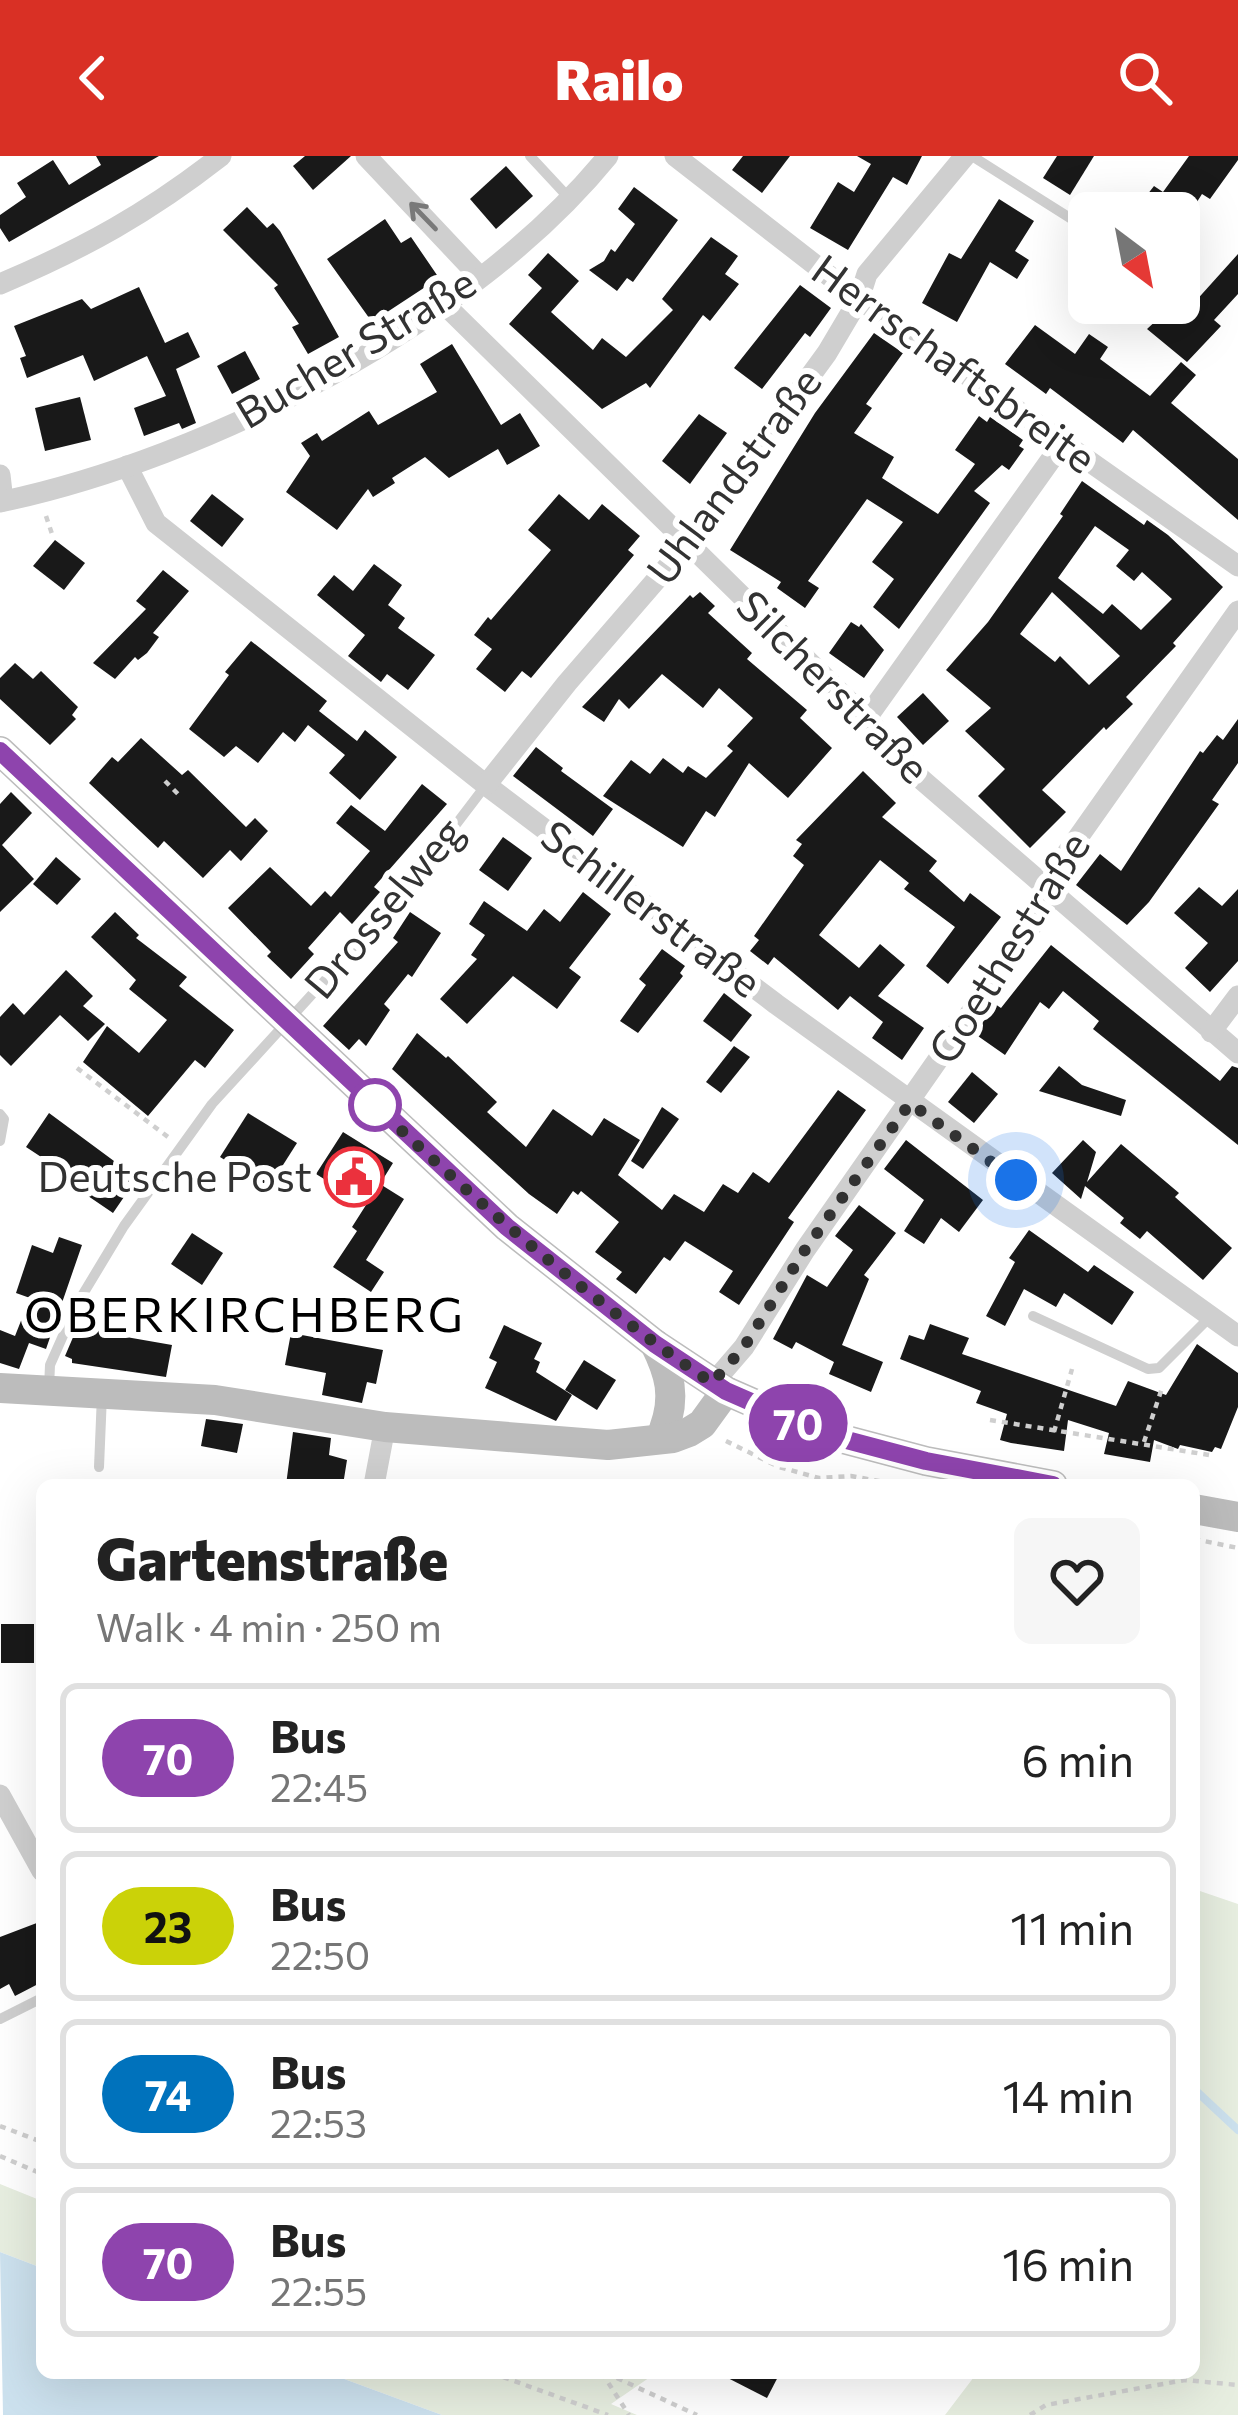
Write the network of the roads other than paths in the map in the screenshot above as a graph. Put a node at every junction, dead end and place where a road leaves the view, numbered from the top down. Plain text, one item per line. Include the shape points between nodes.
1 (221, 156) edge
2 (366, 156) edge
3 (530, 156) edge
4 (608, 156) edge
5 (675, 156) edge
6 (969, 156) edge
7 (572, 201) junction
8 (1068, 216) edge
9 (480, 277) junction
10 (0, 284) edge
11 (860, 299) junction
12 (443, 303) junction
13 (1062, 443) junction
14 (128, 466) junction
15 (0, 475) edge
16 (1, 502) edge
17 (689, 542) junction
18 (1238, 566) edge
19 (1238, 611) edge
20 (866, 718) junction
21 (0, 751) edge
22 (486, 785) junction
23 (1053, 895) junction
24 (1238, 996) edge
25 (287, 1022) junction
26 (1211, 1032) junction
27 (1238, 1053) edge
28 (910, 1103) junction
29 (0, 1114) edge
30 (0, 1141) edge
31 (1033, 1316) dead end
32 (1210, 1317) junction
33 (1238, 1336) edge
34 (655, 1344) junction
35 (719, 1387) junction
36 (0, 1388) edge
37 (49, 1389) junction
38 (102, 1392) junction
39 (386, 1427) junction
40 (651, 1436) junction
41 (99, 1467) dead end
42 (375, 1479) edge
43 (1021, 1479) edge
44 (1200, 1510) edge
45 (1238, 1517) edge
46 (0, 1795) edge
47 (36, 1860) edge
48 (36, 2001) edge
49 (0, 2019) edge

1 - 10 street via 157,206
9 -> 2 street
3 - 7 lane
4 - 7 street, Bucher Straße
5 - 11 street, Herrschaftsbreite
6 - 8 lane, Uhlandstraße
6 - 11 street, Uhlandstraße via 867,274
7 - 9 street, Bucher Straße
9 - 12 street, Bucher Straße
11 - 13 street, Herrschaftsbreite
11 - 17 street, Uhlandstraße
12 - 14 street, Bucher Straße via 262,410
12 - 17 street, Silcherstraße
13 - 18 street, Herrschaftsbreite
13 - 20 street
14 - 16 street, Bucher Straße
14 - 22 street, Schillerstraße via 156,523
15 - 16 street
17 - 20 street, Silcherstraße
17 - 22 street, Uhlandstraße
19 - 23 street, Goethestraße via 1053,873
20 - 23 street, Silcherstraße via 921,779
21 - 25 main road
22 - 25 lane, Drosselweg via 400,898
22 - 28 street, Schillerstraße
23 - 26 street, Silcherstraße
23 - 28 street, Goethestraße
24 - 26 street
25 - 34 main road via 507,1227
25 - 37 lane, Drosselweg via 212,1104 124,1226 77,1304 50,1365
26 - 27 street, Silcherstraße
28 - 32 street, Schillerstraße
28 - 35 street, Goethestraße
29 - 30 lane
31 - 32 lane via 1148,1369 1159,1368
32 - 33 street, Schillerstraße
34 - 35 main road
34 - 40 main road via 672,1396
35 - 40 main road
35 - 40 main road via 702,1424 674,1438
35 - 43 main road via 824,1434
36 - 37 main road
37 - 38 main road
38 - 39 main road
38 - 41 lane
39 - 40 main road via 608,1445
39 - 42 street
44 - 45 main road
46 - 47 street
48 - 49 lane

